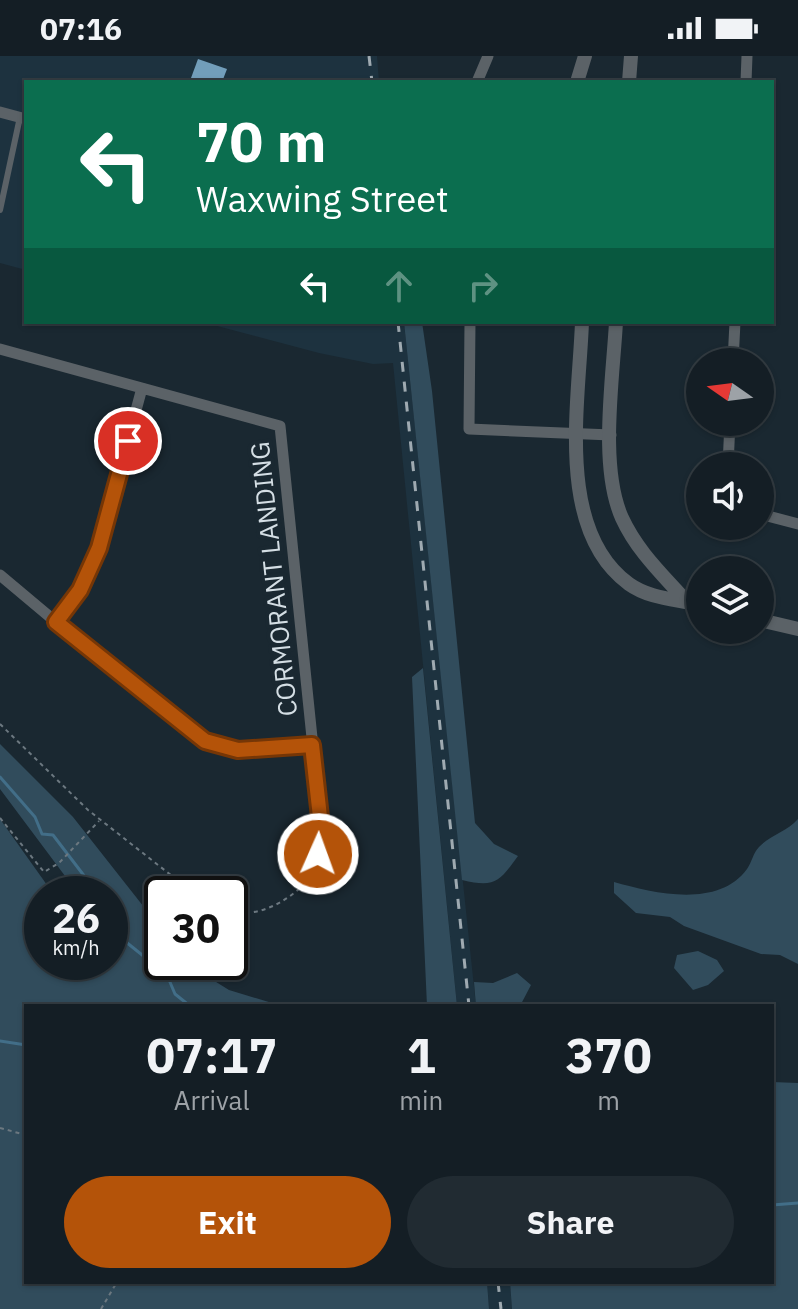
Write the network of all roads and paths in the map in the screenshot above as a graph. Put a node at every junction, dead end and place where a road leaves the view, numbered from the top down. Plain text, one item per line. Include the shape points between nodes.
1 (488, 56) edge
2 (585, 56) edge
3 (631, 56) edge
4 (747, 56) edge
5 (478, 80) edge
6 (578, 80) edge
7 (629, 80) edge
8 (746, 80) edge
9 (0, 112) edge
10 (23, 118) edge
11 (0, 210) edge
12 (470, 324) edge
13 (582, 324) edge
14 (616, 324) edge
15 (735, 324) edge
16 (734, 348) edge
17 (0, 349) edge
18 (142, 388) junction
19 (579, 432) junction
20 (611, 435) junction
21 (774, 518) edge
22 (798, 524) edge
23 (0, 575) edge
24 (686, 596) edge
25 (686, 602) edge
26 (56, 622) junction
27 (774, 623) edge
28 (798, 629) edge
29 (0, 724) edge
30 (312, 745) junction
31 (0, 818) edge
32 (100, 820) junction
33 (315, 873) joint
34 (172, 876) edge
35 (248, 911) edge
36 (0, 1128) edge
37 (24, 1134) edge
38 (116, 1284) edge
39 (101, 1309) edge

1 - 5 street
2 - 6 street
3 - 7 street
4 - 8 street
9 - 10 street
10 - 11 lane
12 - 19 street via 469,429
13 - 19 street
14 - 20 street
15 - 16 street
17 - 18 street, CORMORANT LANDING
18 - 26 street via 99,548 80,590
18 - 30 street, CORMORANT LANDING via 280,426
19 - 20 street
19 - 25 street via 577,490 600,557 630,585 658,598
20 - 24 street via 612,477 621,516 638,548
21 - 22 street
23 - 26 street
26 - 30 street via 205,741 238,750
27 - 28 street
29 - 32 path
30 - 33 street, CORMORANT LANDING via 322,835
31 - 32 path via 44,872
32 - 34 path
33 - 35 path via 282,901
36 - 37 path
38 - 39 path

